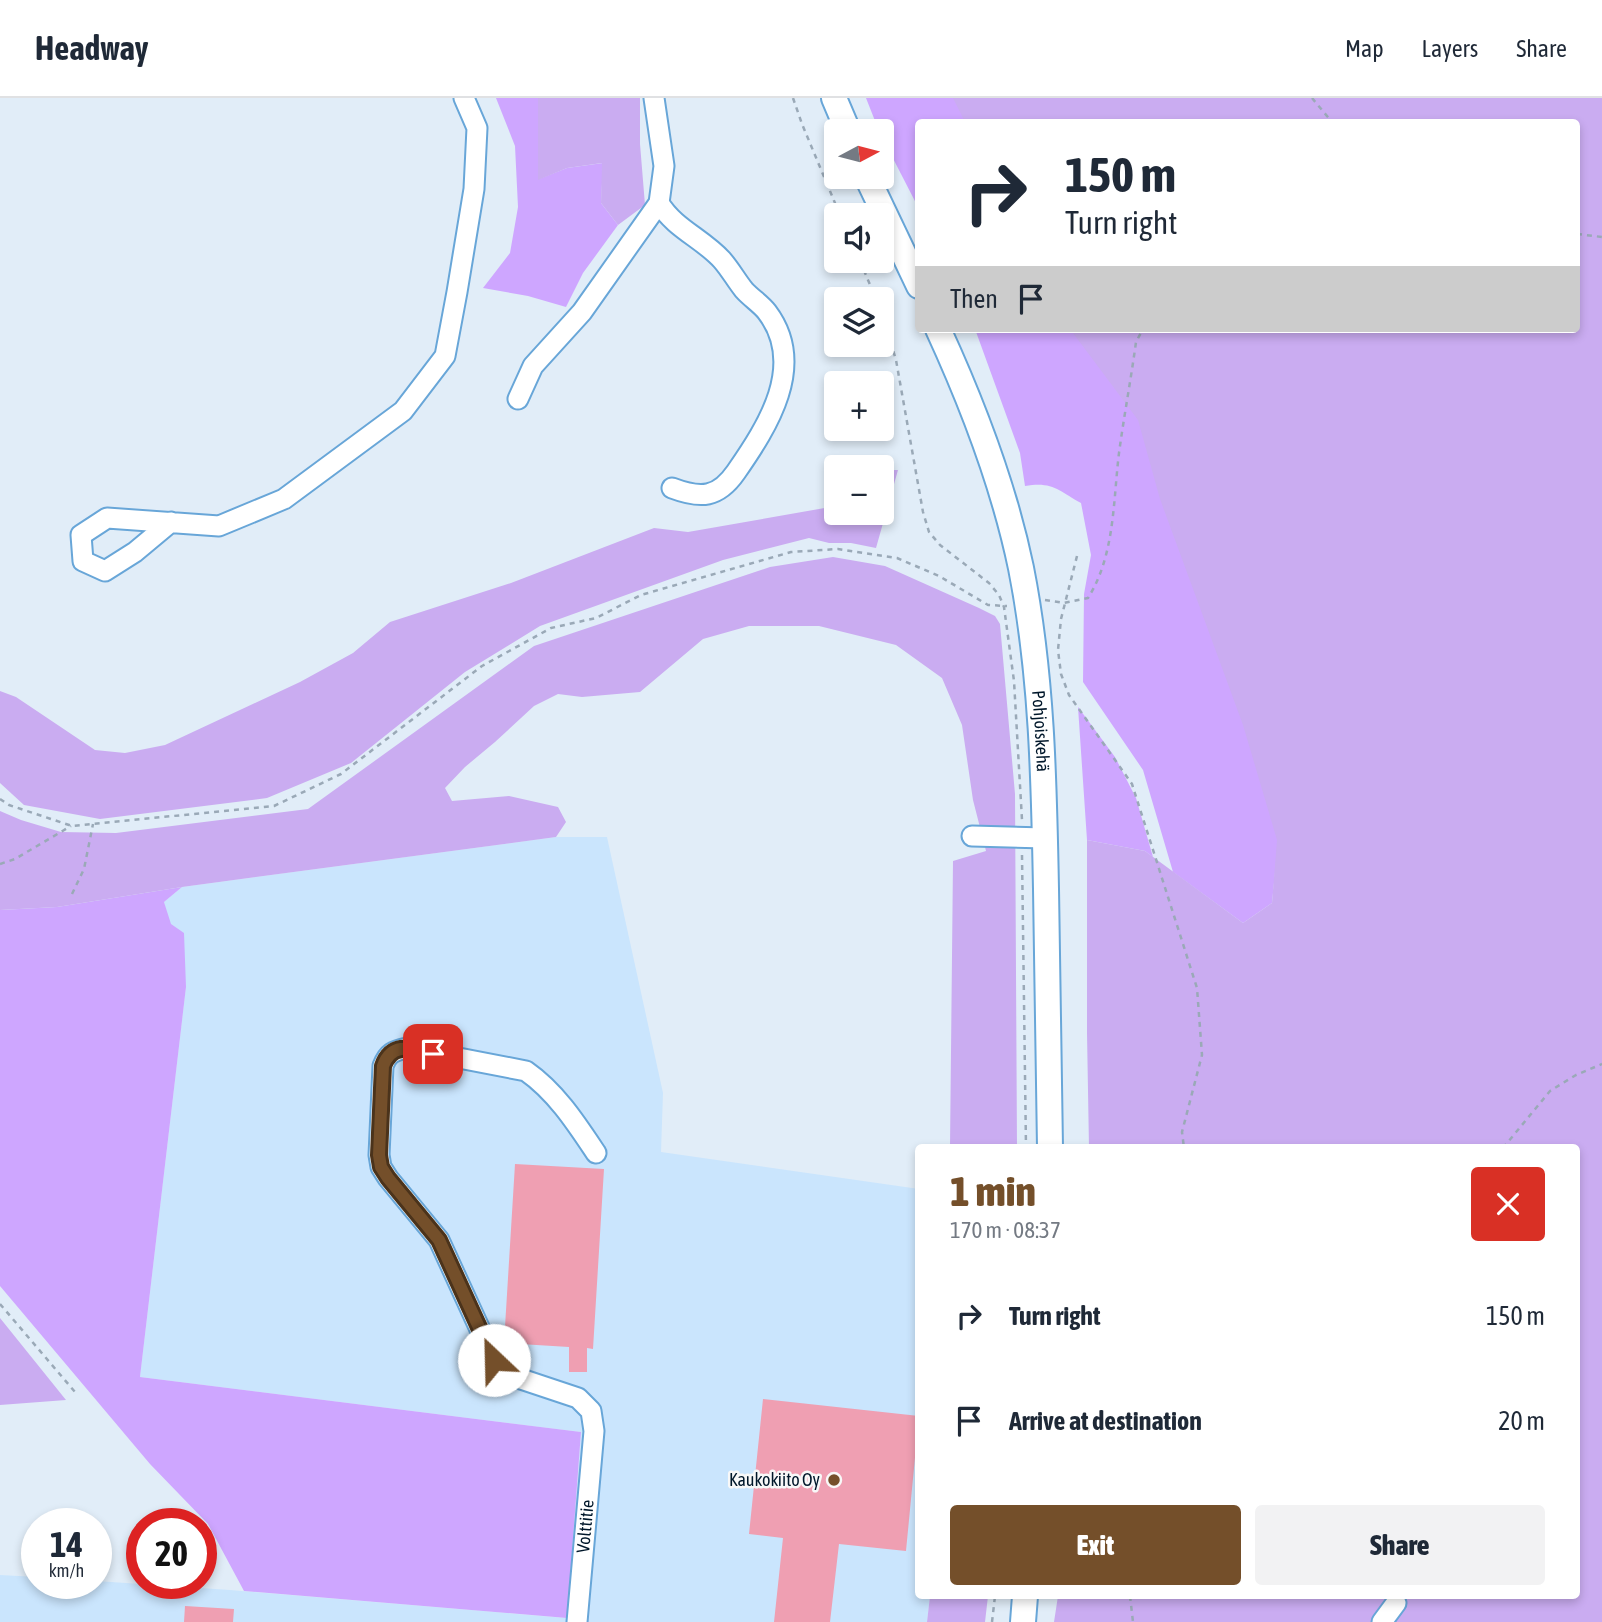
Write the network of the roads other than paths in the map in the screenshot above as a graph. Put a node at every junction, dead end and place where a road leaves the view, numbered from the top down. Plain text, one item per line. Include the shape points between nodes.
1 (464, 98) edge
2 (654, 98) edge
3 (834, 98) edge
4 (843, 119) edge
5 (873, 189) edge
6 (659, 203) junction
7 (915, 278) edge
8 (940, 333) edge
9 (518, 399) dead end
10 (672, 488) dead end
11 (171, 522) dead end
12 (972, 836) dead end
13 (1034, 837) junction
14 (1050, 1144) edge
15 (596, 1153) dead end
16 (1026, 1599) edge
17 (1396, 1603) dead end
18 (577, 1622) edge
19 (1023, 1622) edge
20 (1382, 1622) edge

1 - 11 street via 477,128 474,189 445,356 403,411 284,499 219,526
2 - 6 street via 664,166
3 - 4 main road
5 - 7 main road
6 - 9 street via 582,312 533,366
6 - 10 street via 678,227 722,259 767,312 783,342 785,374 777,401 727,485 706,495
8 - 13 main road, Pohjoiskehä via 968,396 1020,566 1040,701
12 - 13 street
13 - 14 main road, Pohjoiskehä
15 - 18 street, Volttitie via 573,1118 526,1071 407,1048 387,1056 381,1167 439,1240 494,1360 521,1379 578,1398 591,1411 594,1431
16 - 19 main road
17 - 20 street

